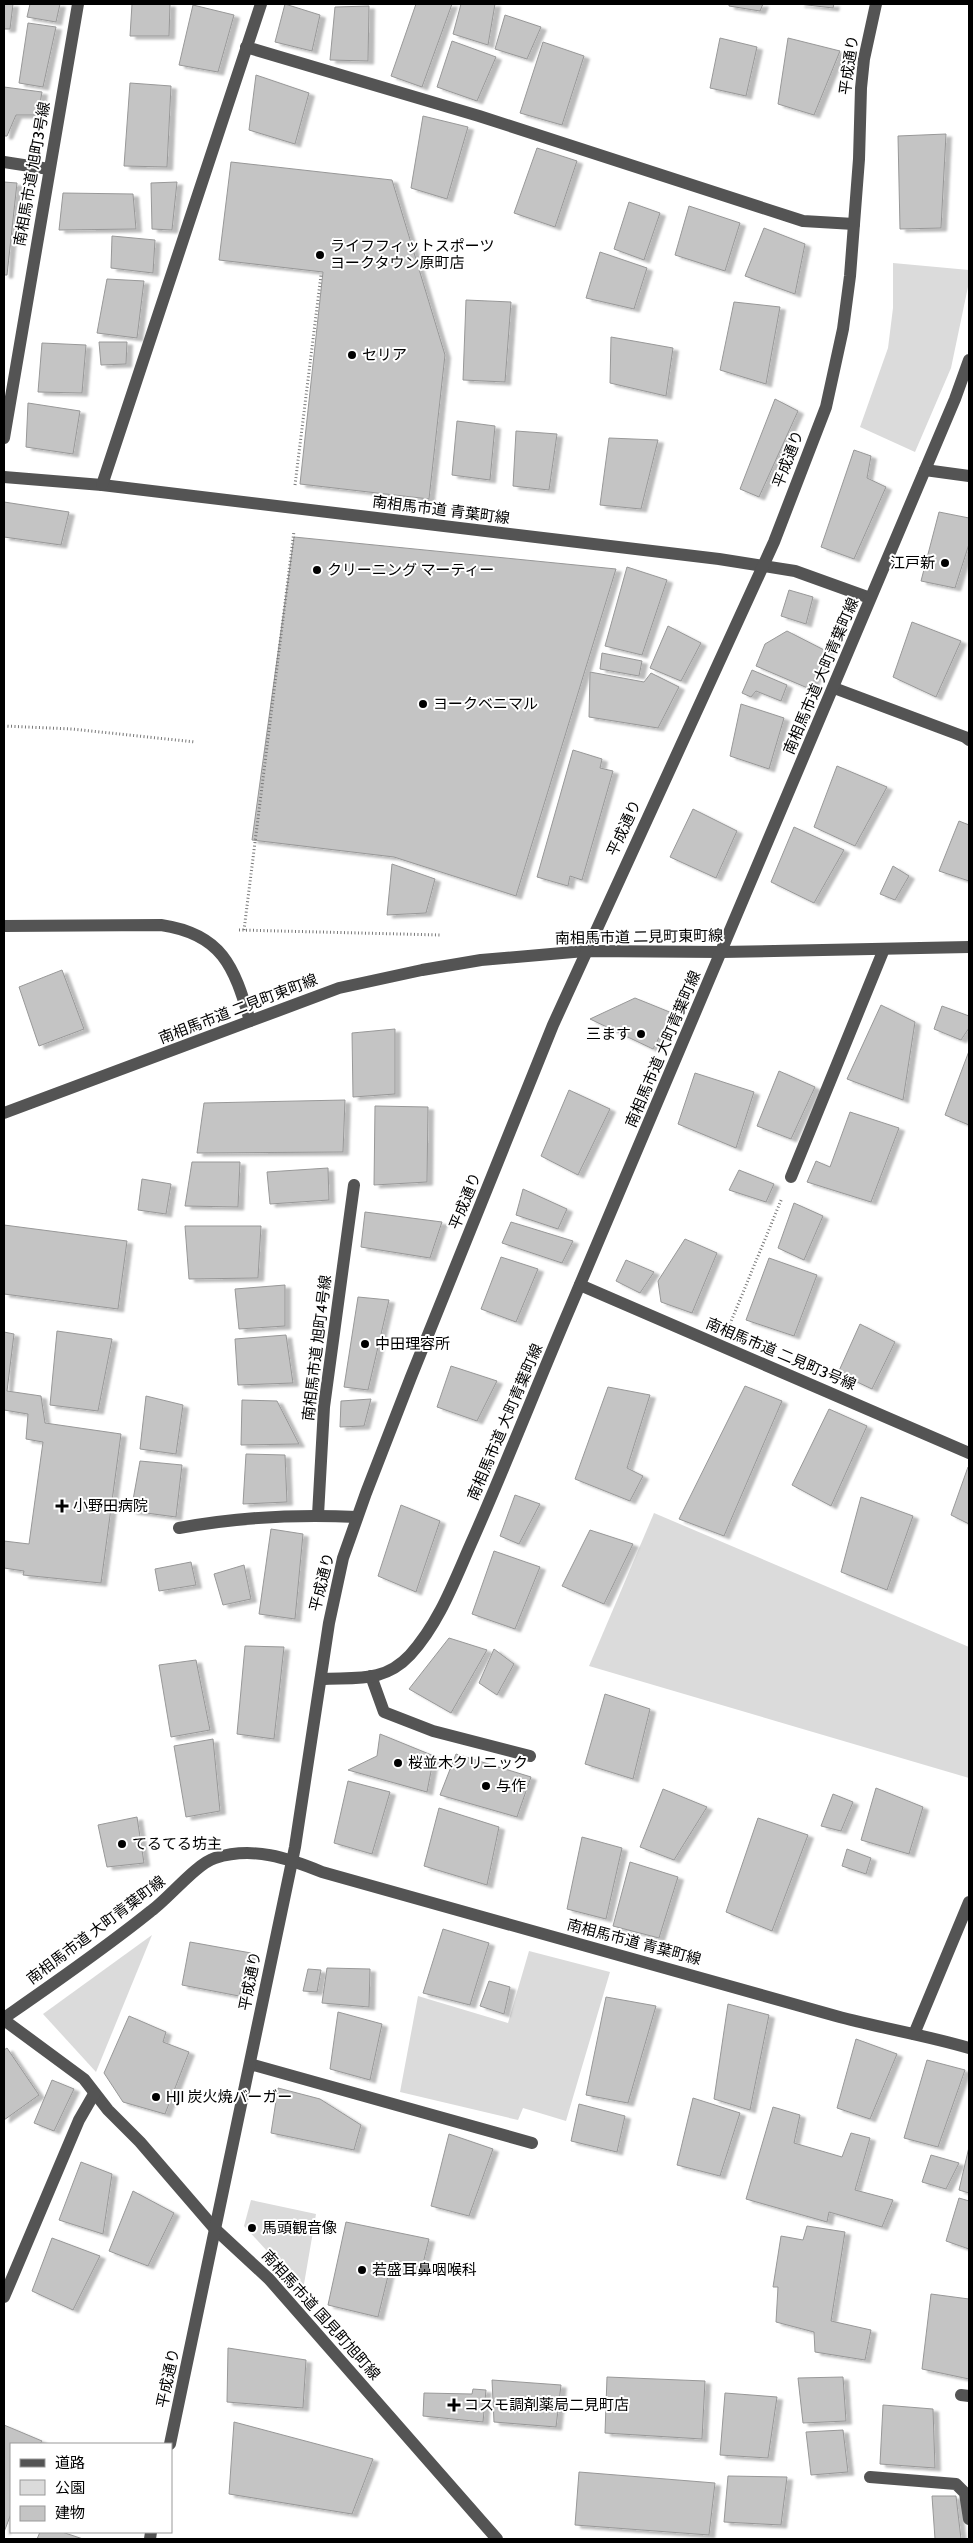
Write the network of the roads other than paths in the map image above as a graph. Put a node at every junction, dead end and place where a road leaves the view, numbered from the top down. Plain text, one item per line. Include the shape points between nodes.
1 (78, 4) edge
2 (260, 4) edge
3 (876, 4) edge
4 (246, 47) junction
5 (4, 162) edge
6 (49, 169) junction
7 (854, 224) junction
8 (969, 360) edge
9 (4, 438) edge
10 (925, 470) junction
11 (969, 476) edge
12 (4, 477) edge
13 (102, 485) junction
14 (762, 567) junction
15 (870, 598) junction
16 (834, 688) junction
17 (969, 740) edge
18 (4, 926) edge
19 (969, 947) edge
20 (884, 949) junction
21 (585, 951) junction
22 (721, 952) junction
23 (250, 1021) junction
24 (4, 1113) edge
25 (791, 1177) road end
26 (354, 1185) dead end
27 (580, 1285) junction
28 (969, 1452) edge
29 (318, 1515) junction
30 (357, 1517) junction
31 (179, 1528) dead end
32 (371, 1676) junction
33 (321, 1679) junction
34 (530, 1756) dead end
35 (292, 1859) junction
36 (969, 1902) edge
37 (4, 2019) edge
38 (914, 2034) junction
39 (969, 2048) edge
40 (250, 2064) junction
41 (94, 2094) junction
42 (532, 2144) dead end
43 (215, 2229) junction
44 (4, 2297) edge
45 (170, 2443) edge
46 (870, 2477) dead end
47 (969, 2519) edge
48 (497, 2539) edge

1 - 6 street, 南相馬市道 旭町3号線
2 - 4 street
3 - 7 street, 平成通り via 863,69
4 - 7 street via 479,116 803,222
4 - 13 street
5 - 6 street
6 - 9 street, 南相馬市道 旭町3号線
7 - 14 street, 平成通り via 843,329 826,407
8 - 10 street, 南相馬市道 大町青葉町線
10 - 11 street
10 - 15 street, 南相馬市道 大町青葉町線
12 - 13 street, 南相馬市道 青葉町線
13 - 14 street, 南相馬市道 青葉町線 via 719,559
14 - 15 street, 南相馬市道 青葉町線 via 795,571
14 - 21 street, 平成通り
15 - 16 street, 南相馬市道 大町青葉町線
16 - 17 street
16 - 22 street, 南相馬市道 大町青葉町線
18 - 23 street via 161,925 185,928 206,938 222,954 242,993
19 - 20 street, 南相馬市道 二見町東町線
20 - 22 street, 南相馬市道 二見町東町線
20 - 25 street
21 - 22 street, 南相馬市道 二見町東町線
21 - 23 street, 南相馬市道 二見町東町線 via 481,960 370,980
21 - 30 street, 平成通り
22 - 27 street, 南相馬市道 大町青葉町線
23 - 24 street, 南相馬市道 二見町東町線
26 - 29 street, 南相馬市道 旭町4号線 via 324,1407
27 - 28 street, 南相馬市道 二見町3号線
27 - 32 street, 南相馬市道 大町青葉町線 via 443,1606 411,1653 396,1667 379,1676
29 - 30 street
29 - 31 street via 227,1519
30 - 33 street, 平成通り via 343,1558 328,1622
32 - 33 street, 南相馬市道 大町青葉町線
32 - 34 street via 384,1712 433,1731
33 - 35 street, 平成通り
35 - 37 street, 南相馬市道 大町青葉町線 via 260,1854 213,1858 152,1911
35 - 38 street, 南相馬市道 青葉町線 via 322,1872 836,2016
35 - 40 street, 平成通り
36 - 38 street
37 - 41 street, 南相馬市道 国見町旭町線 via 84,2079
38 - 39 street, 南相馬市道 青葉町線
40 - 42 street
40 - 43 street, 平成通り
41 - 43 street, 南相馬市道 国見町旭町線
41 - 44 street via 79,2120
43 - 45 street, 平成通り
43 - 48 street, 南相馬市道 国見町旭町線 via 269,2279
46 - 47 street via 956,2484 965,2493

